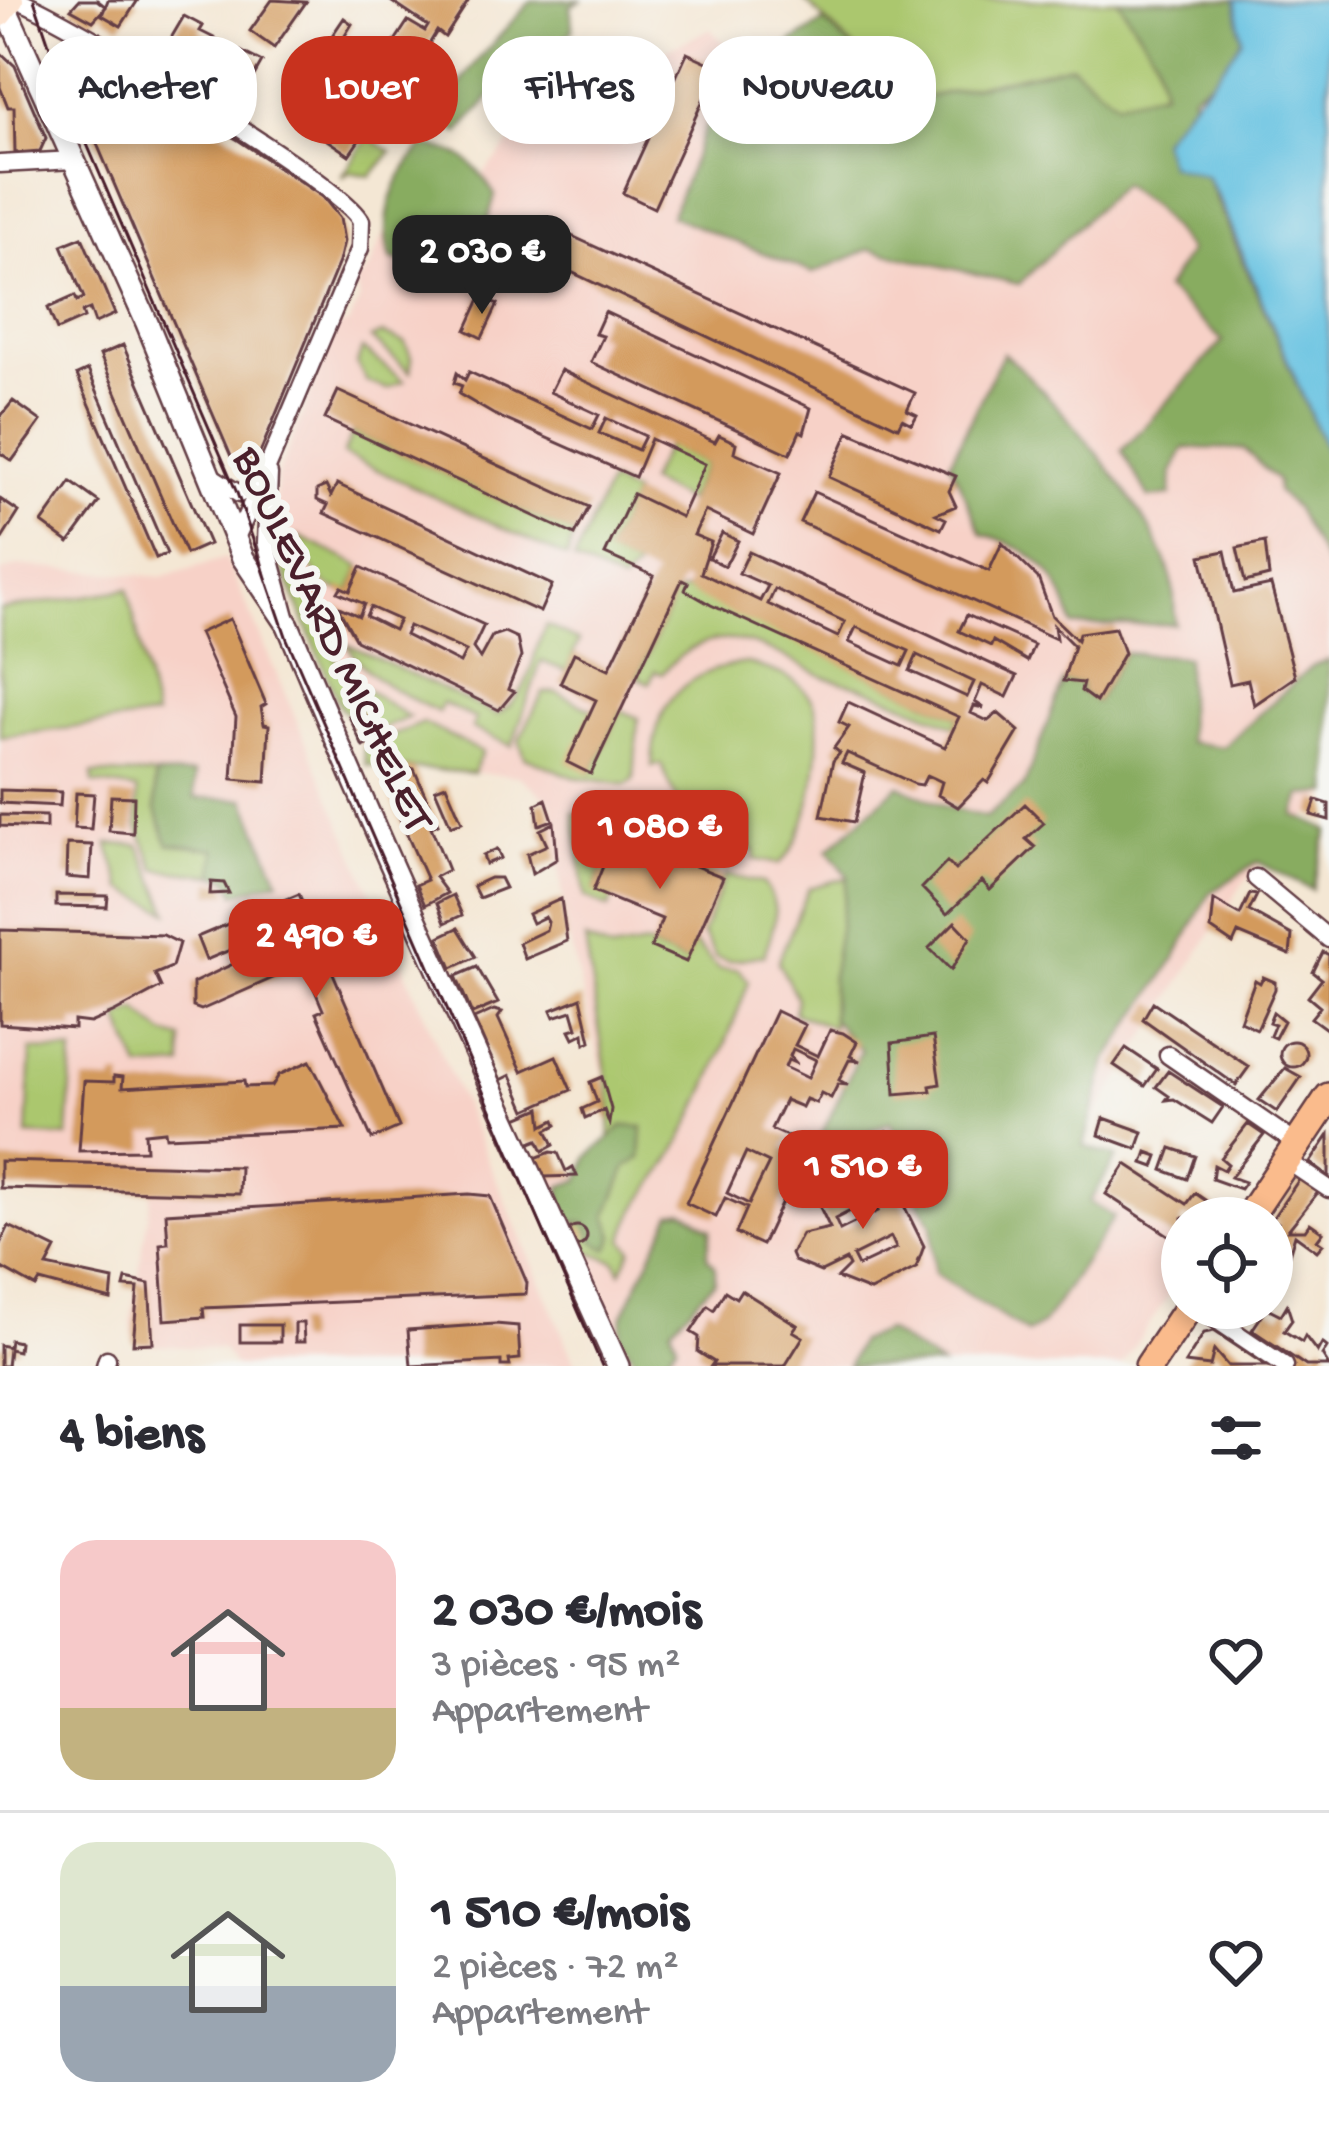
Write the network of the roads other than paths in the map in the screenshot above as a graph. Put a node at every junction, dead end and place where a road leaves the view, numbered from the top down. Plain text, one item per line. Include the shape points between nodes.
1 (9, 6) edge
2 (74, 160) junction
3 (0, 164) edge
4 (207, 468) junction
5 (266, 471) junction
6 (236, 540) junction
7 (288, 625) junction
8 (1256, 878) dead end
9 (1329, 939) edge
10 (1168, 1054) dead end
11 (1329, 1097) edge
12 (1292, 1152) junction
13 (1329, 1189) edge
14 (1262, 1197) edge
15 (1174, 1329) edge
16 (1230, 1329) edge
17 (618, 1366) edge
18 (1149, 1366) edge
19 (1285, 1366) edge

1 - 2 street, BOULEVARD MICHELET
1 - 5 street via 248,132 340,194 361,220 359,248
2 - 3 street
2 - 4 street, BOULEVARD MICHELET
4 - 5 street via 233,493 251,490
4 - 6 street, BOULEVARD MICHELET
5 - 6 street
5 - 7 street via 265,531
6 - 7 street, BOULEVARD MICHELET
7 - 17 street, BOULEVARD MICHELET via 509,1136
8 - 9 street
10 - 12 street
11 - 12 main road
12 - 13 street
12 - 14 main road
15 - 18 main road
16 - 19 street

